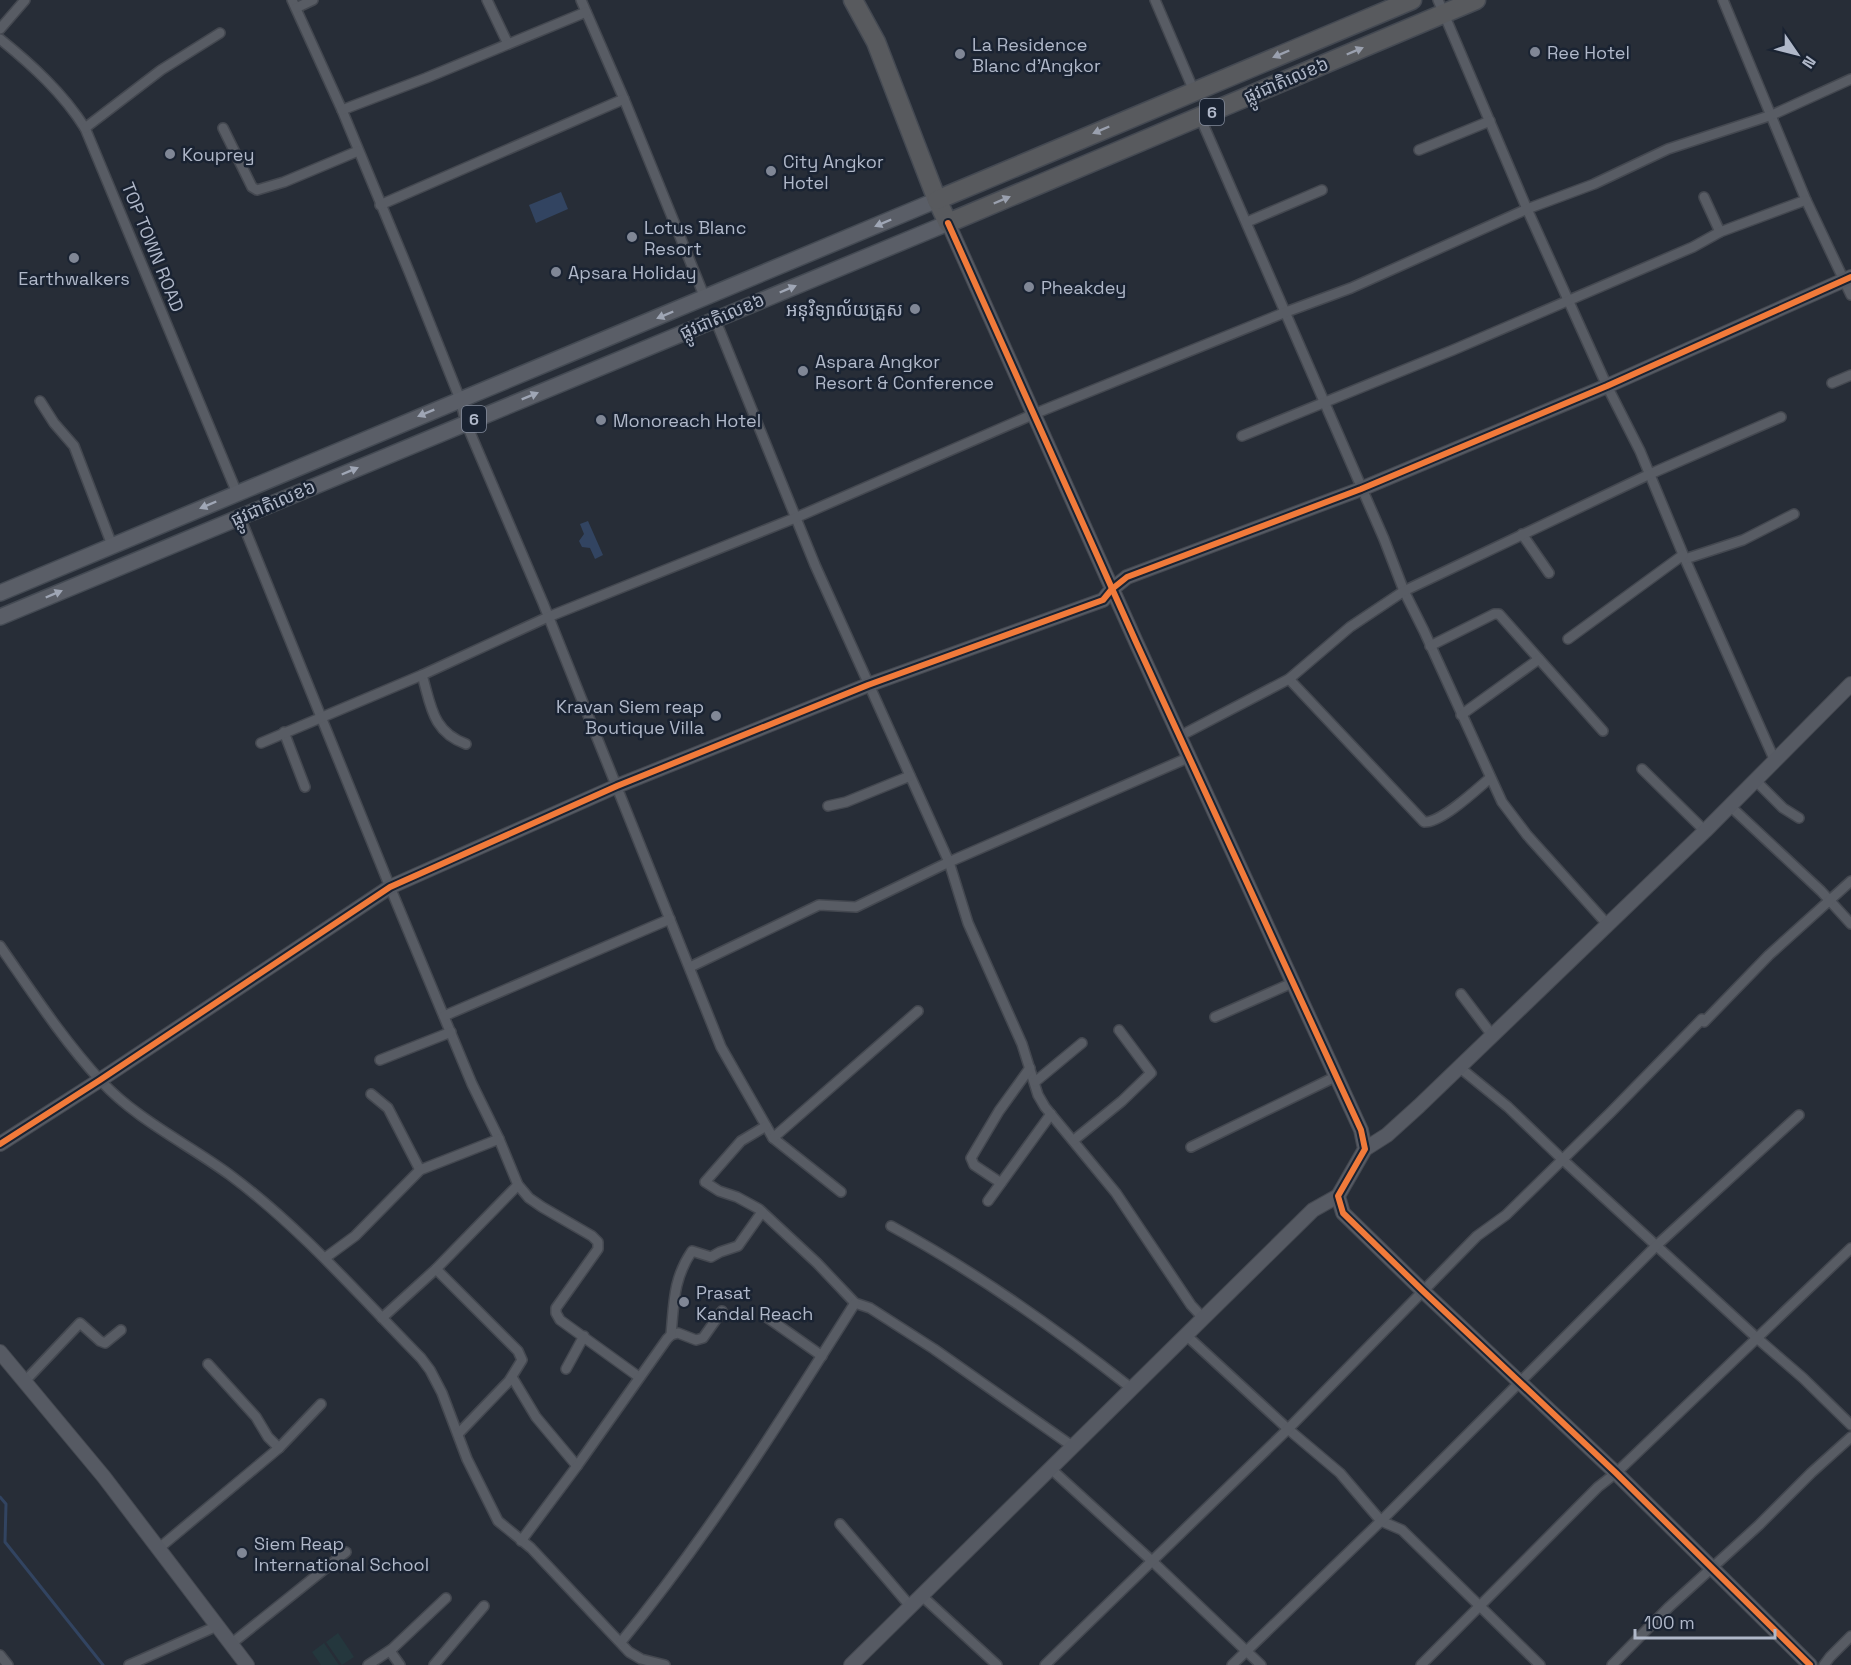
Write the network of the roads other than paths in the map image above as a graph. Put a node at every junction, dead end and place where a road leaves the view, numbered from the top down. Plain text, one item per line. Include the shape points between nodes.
1 (25, 0) edge
2 (313, 0) edge
3 (487, 0) edge
4 (580, 0) edge
5 (1155, 0) edge
6 (1413, 0) edge
7 (1476, 0) edge
8 (1723, 0) edge
9 (859, 1) edge
10 (294, 4) edge
11 (1441, 7) edge
12 (586, 12) junction
13 (0, 29) edge
14 (220, 33) dead end
15 (0, 39) edge
16 (508, 44) junction
17 (1851, 79) edge
18 (1194, 91) junction
19 (624, 99) junction
20 (342, 110) junction
21 (1772, 115) junction
22 (1200, 117) junction
23 (1490, 121) junction
24 (85, 128) junction
25 (223, 128) dead end
26 (1419, 150) dead end
27 (358, 151) junction
28 (1322, 190) dead end
29 (1704, 197) dead end
30 (937, 200) junction
31 (1806, 200) junction
32 (380, 205) junction
33 (1527, 208) junction
34 (1247, 222) junction
35 (948, 223) junction
36 (1720, 232) junction
37 (1847, 279) edge
38 (1851, 294) edge
39 (705, 298) junction
40 (1568, 300) junction
41 (1286, 312) junction
42 (715, 319) junction
43 (1851, 375) edge
44 (1832, 383) dead end
45 (1607, 386) junction
46 (460, 399) junction
47 (40, 401) dead end
48 (1324, 403) junction
49 (1034, 414) junction
50 (1781, 417) dead end
51 (466, 423) junction
52 (1242, 436) dead end
53 (1650, 474) junction
54 (1361, 489) junction
55 (237, 493) junction
56 (1794, 514) dead end
57 (240, 517) junction
58 (795, 518) junction
59 (1522, 534) junction
60 (112, 545) junction
61 (1684, 557) junction
62 (1549, 573) dead end
63 (1112, 589) junction
64 (1404, 591) junction
65 (0, 593) edge
66 (0, 617) edge
67 (548, 617) junction
68 (1568, 639) dead end
69 (1430, 646) junction
70 (1539, 659) junction
71 (422, 675) junction
72 (1289, 679) junction
73 (1851, 684) edge
74 (868, 685) junction
75 (1461, 715) junction
76 (319, 717) junction
77 (1603, 731) dead end
78 (284, 732) junction
79 (1180, 736) junction
80 (261, 743) dead end
81 (466, 744) dead end
82 (1190, 757) junction
83 (1775, 761) junction
84 (1642, 770) dead end
85 (910, 776) junction
86 (1490, 778) junction
87 (1755, 781) junction
88 (617, 786) junction
89 (305, 787) dead end
90 (828, 806) dead end
91 (1730, 806) junction
92 (1799, 818) dead end
93 (1705, 831) junction
94 (949, 861) junction
95 (1851, 881) edge
96 (390, 887) junction
97 (1829, 902) junction
98 (670, 919) junction
99 (1607, 924) junction
100 (1851, 924) edge
101 (0, 946) edge
102 (690, 967) junction
103 (1292, 983) junction
104 (1461, 994) dead end
105 (918, 1011) dead end
106 (444, 1016) junction
107 (1215, 1017) dead end
108 (1119, 1030) dead end
109 (451, 1032) junction
110 (1492, 1035) junction
111 (1082, 1043) dead end
112 (380, 1060) dead end
113 (1459, 1067) junction
114 (1029, 1068) junction
115 (1337, 1076) junction
116 (100, 1080) junction
117 (1035, 1082) junction
118 (371, 1094) dead end
119 (1051, 1114) junction
120 (1798, 1115) dead end
121 (766, 1126) junction
122 (773, 1138) junction
123 (499, 1139) junction
124 (1074, 1140) junction
125 (0, 1144) edge
126 (1191, 1147) dead end
127 (1365, 1149) junction
128 (1562, 1159) junction
129 (420, 1170) junction
130 (1001, 1183) junction
131 (519, 1185) junction
132 (841, 1192) dead end
133 (1338, 1196) junction
134 (988, 1201) dead end
135 (762, 1212) junction
136 (891, 1226) dead end
137 (1657, 1245) junction
138 (1851, 1248) edge
139 (325, 1258) junction
140 (436, 1269) junction
141 (1423, 1292) junction
142 (855, 1303) junction
143 (722, 1311) dead end
144 (765, 1316) dead end
145 (382, 1318) junction
146 (1203, 1318) junction
147 (121, 1330) dead end
148 (671, 1335) junction
149 (1186, 1335) junction
150 (584, 1336) junction
151 (1758, 1339) junction
152 (0, 1352) edge
153 (822, 1356) junction
154 (208, 1364) dead end
155 (566, 1369) dead end
156 (512, 1377) junction
157 (639, 1377) junction
158 (25, 1381) junction
159 (1521, 1382) junction
160 (1131, 1388) junction
161 (321, 1404) dead end
162 (1851, 1425) edge
163 (1288, 1429) junction
164 (458, 1434) junction
165 (1851, 1437) edge
166 (1072, 1446) junction
167 (279, 1448) junction
168 (577, 1466) junction
169 (1050, 1468) junction
170 (1616, 1473) junction
171 (1381, 1521) junction
172 (840, 1524) dead end
173 (521, 1541) junction
174 (158, 1549) junction
175 (346, 1552) dead end
176 (1152, 1561) junction
177 (1710, 1568) junction
178 (922, 1596) junction
179 (446, 1598) dead end
180 (484, 1606) dead end
181 (911, 1607) junction
182 (1480, 1608) junction
183 (217, 1626) junction
184 (1851, 1636) edge
185 (621, 1642) junction
186 (231, 1644) junction
187 (390, 1651) junction
188 (1246, 1651) junction
189 (0, 1655) edge
190 (1827, 1661) edge
191 (8, 1665) edge
192 (129, 1665) edge
193 (247, 1665) edge
194 (368, 1665) edge
195 (400, 1665) edge
196 (434, 1665) edge
197 (665, 1665) edge
198 (851, 1665) edge
199 (997, 1665) edge
200 (1045, 1665) edge
201 (1232, 1665) edge
202 (1261, 1665) edge
203 (1421, 1665) edge
204 (1540, 1665) edge
205 (1612, 1665) edge
206 (1810, 1665) edge

1 - 13 street
2 - 10 street
3 - 16 street
4 - 12 street
5 - 18 street
6 -> 18 highway, ផ្លូវជាតិលេខ៦ / 6
7 - 11 highway, ផ្លូវជាតិលេខ៦ / 6
8 - 21 street
9 - 30 highway
10 - 20 street
22 -> 11 highway, ផ្លូវជាតិលេខ៦ / 6
11 - 23 street
12 - 16 street
12 - 19 street
14 - 24 street via 161,70
15 - 24 street, TOP TOWN ROAD via 72,106
16 - 20 street
17 - 21 street
18 -> 30 highway, ផ្លូវជាតិលេខ៦ / 6
19 - 32 street
19 - 39 street
20 - 27 street
21 - 31 street
21 - 33 street via 1668,150 1594,184
22 - 34 street
35 -> 22 highway, ផ្លូវជាតិលេខ៦ / 6
23 - 26 street
23 - 33 street
24 - 55 street, TOP TOWN ROAD
25 - 27 street via 257,190
27 - 32 street
28 - 34 street
29 - 36 street
30 - 35 highway
30 -> 39 main road, ផ្លូវជាតិលេខ៦ / 6
31 - 36 street
31 - 37 street
32 - 46 street
33 - 40 street
33 - 41 street via 1351,288
34 - 41 street
42 -> 35 main road, ផ្លូវជាតិលេខ៦ / 6
35 - 49 street
36 - 40 street via 1694,247
37 - 38 street
37 - 45 street
39 -> 46 main road, ផ្លូវជាតិលេខ៦ / 6
40 - 45 street
40 - 48 street
41 - 48 street
41 - 49 street
51 -> 42 main road, ផ្លូវជាតិលេខ៦ / 6
42 - 58 street
43 - 44 street
45 - 53 street
45 - 54 street
46 - 51 street
46 -> 55 main road, ផ្លូវជាតិលេខ៦ / 6
47 - 60 street via 74,446
48 - 52 street
48 - 54 street
49 - 58 street
49 - 63 street
50 - 53 street
57 -> 51 main road, ផ្លូវជាតិលេខ៦ / 6
51 - 67 street
53 - 59 street
53 - 61 street
54 - 63 street via 1126,578
54 - 64 street
55 -> 60 main road, ផ្លូវជាតិលេខ៦ / 6
56 - 61 street via 1743,540
66 -> 57 main road, ផ្លូវជាតិលេខ៦ / 6
57 - 76 street
58 - 67 street
58 - 74 street
59 - 62 street
59 - 64 street
60 - 65 main road, ផ្លូវជាតិលេខ៦ / 6
61 - 68 street
61 - 83 street
63 - 74 street via 1102,600
63 - 79 street
64 - 69 street
64 - 72 street via 1350,627
67 - 71 street
67 - 88 street
69 - 70 street via 1497,614
69 - 75 street
70 - 75 street
70 - 77 street
71 - 76 street
71 - 81 street via 442,731
72 - 79 street
72 - 86 street via 1424,822 1442,816
73 - 83 street
74 - 85 street
74 - 88 street
75 - 86 street
76 - 78 street
76 - 96 street
78 - 80 street
78 - 89 street
79 - 82 street
82 - 94 street
82 - 103 street
83 - 87 street
84 - 93 street
85 - 90 street
85 - 94 street
86 - 99 street via 1519,826
87 - 91 street
87 - 92 street
88 - 96 street
88 - 98 street
91 - 93 street
91 - 97 street
93 - 99 street
94 - 102 street via 856,907 819,905
94 - 114 street via 968,923
95 - 97 street
96 - 106 street
96 - 116 street
97 - 100 street
97 - 128 street via 1769,955
98 - 102 street
98 - 106 street
99 - 110 street
101 - 116 street via 39,1004
102 - 121 street via 721,1047
103 - 107 street
103 - 115 street
104 - 110 street
105 - 122 street
106 - 109 street
108 - 124 street via 1151,1073
109 - 112 street
109 - 123 street
110 - 113 street
111 - 117 street
113 - 127 street via 1387,1135
113 - 128 street
114 - 117 street
114 - 130 street via 971,1158 974,1165
115 - 126 street
115 - 127 street via 1361,1130
116 - 125 street
116 - 139 street via 147,1119 230,1176 295,1228
117 - 119 street via 1038,1095
118 - 129 street via 388,1108
119 - 124 street
119 - 130 street
120 - 137 street
121 - 122 street
121 - 135 street via 741,1141 705,1182
122 - 132 street
123 - 129 street
123 - 131 street
124 - 146 street
127 - 133 street
128 - 137 street
128 - 141 street
129 - 139 street via 355,1236
130 - 134 street
131 - 140 street
131 - 150 street via 529,1198 598,1242 598,1249 556,1308 560,1320
133 - 141 street via 1349,1221
133 - 146 street via 1313,1210
135 - 142 street
135 - 148 street via 738,1246 711,1257 692,1251 681,1266
136 - 160 street via 938,1251 1057,1331
137 - 151 street
137 - 159 street
138 - 151 street
139 - 145 street
140 - 145 street
140 - 156 street via 518,1351 522,1360
141 - 159 street
141 - 163 street
142 - 153 street
142 - 166 street via 870,1308 934,1349
143 - 148 street via 703,1338
144 - 153 street
145 - 164 street via 430,1370
146 - 149 street
147 - 158 street via 102,1342 80,1323
148 - 157 street
149 - 160 street
149 - 163 street
150 - 155 street
150 - 157 street
151 - 162 street
151 - 170 street
152 - 158 street
153 - 185 street via 661,1593
154 - 167 street
156 - 164 street
156 - 168 street via 536,1417
157 - 168 street
158 - 174 street
159 - 170 street
159 - 171 street
160 - 166 street
161 - 167 street
163 - 171 street via 1340,1473
163 - 176 street
164 - 173 street via 490,1509
165 - 177 street
166 - 169 street
167 - 174 street
168 - 173 street
169 - 176 street
169 - 178 street
170 - 177 street
170 - 182 street
171 - 182 street via 1402,1530
171 - 188 street
172 - 181 street
173 - 185 street
174 - 183 street
175 - 186 street
176 - 188 street
176 - 200 street
177 - 205 street
177 - 206 street
178 - 181 street
178 - 199 street
179 - 187 street
180 - 196 street
181 - 198 street
182 - 203 street
182 - 204 street
183 - 186 street
183 - 192 street
184 - 190 street
185 - 197 street via 641,1659
186 - 193 street
187 - 194 street
187 - 195 street
188 - 201 street
188 - 202 street
189 - 191 street
190 - 206 street

